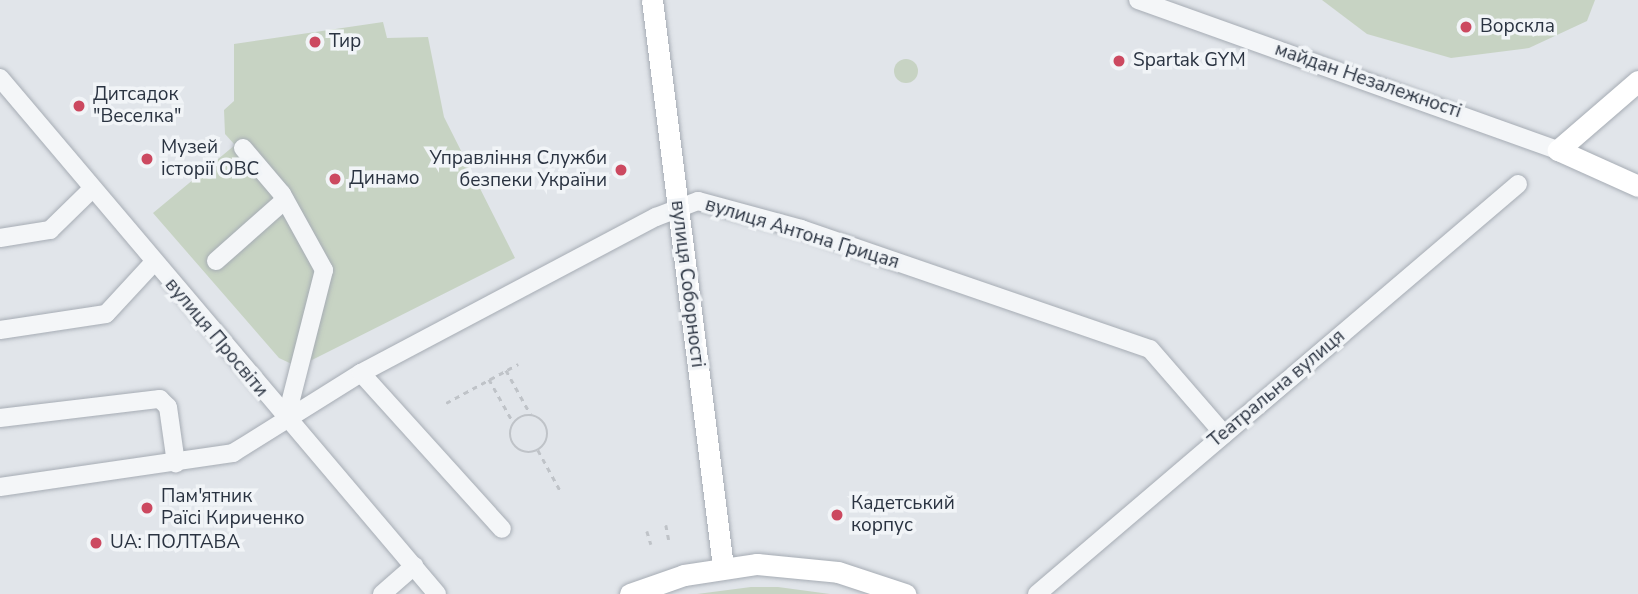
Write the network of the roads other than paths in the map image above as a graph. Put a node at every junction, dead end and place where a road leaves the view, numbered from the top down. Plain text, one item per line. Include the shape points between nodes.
1 (652, 0) edge
2 (1138, 0) edge
3 (0, 78) edge
4 (1638, 81) edge
5 (243, 148) dead end
6 (1558, 150) junction
7 (1518, 184) dead end
8 (1638, 186) edge
9 (92, 189) junction
10 (285, 200) junction
11 (678, 208) junction
12 (0, 238) edge
13 (216, 261) dead end
14 (153, 262) junction
15 (0, 330) edge
16 (361, 373) junction
17 (0, 418) edge
18 (286, 419) junction
19 (1224, 434) junction
20 (176, 463) junction
21 (0, 487) edge
22 (502, 529) dead end
23 (414, 566) junction
24 (723, 567) junction
25 (382, 594) edge
26 (437, 594) edge
27 (630, 594) edge
28 (905, 594) edge
29 (1037, 594) edge

1 - 11 main road, вулиця Соборності
2 - 6 street, майдан Незалежності
3 - 9 street, вулиця Просвіти
4 - 6 main road
5 - 10 street
6 - 8 main road
7 - 19 street, Театральна вулиця
9 - 12 street via 50,230
9 - 14 street, вулиця Просвіти
10 - 13 street
10 - 18 street via 324,270
11 - 16 street, вулиця Антона Грицая
11 - 19 street, вулиця Антона Грицая via 698,201 726,206 1150,349
11 - 24 main road, вулиця Соборності
14 - 15 street via 106,314
14 - 18 street, вулиця Просвіти
16 - 18 street, вулиця Антона Грицая
16 - 22 street
17 - 20 street via 160,399 168,407
18 - 20 street, вулиця Антона Грицая via 233,453
18 - 23 street, вулиця Просвіти
19 - 29 street, Театральна вулиця
20 - 21 street, вулиця Антона Грицая
23 - 25 street
23 - 26 street, вулиця Просвіти
24 - 27 main road
24 - 28 main road via 813,567

